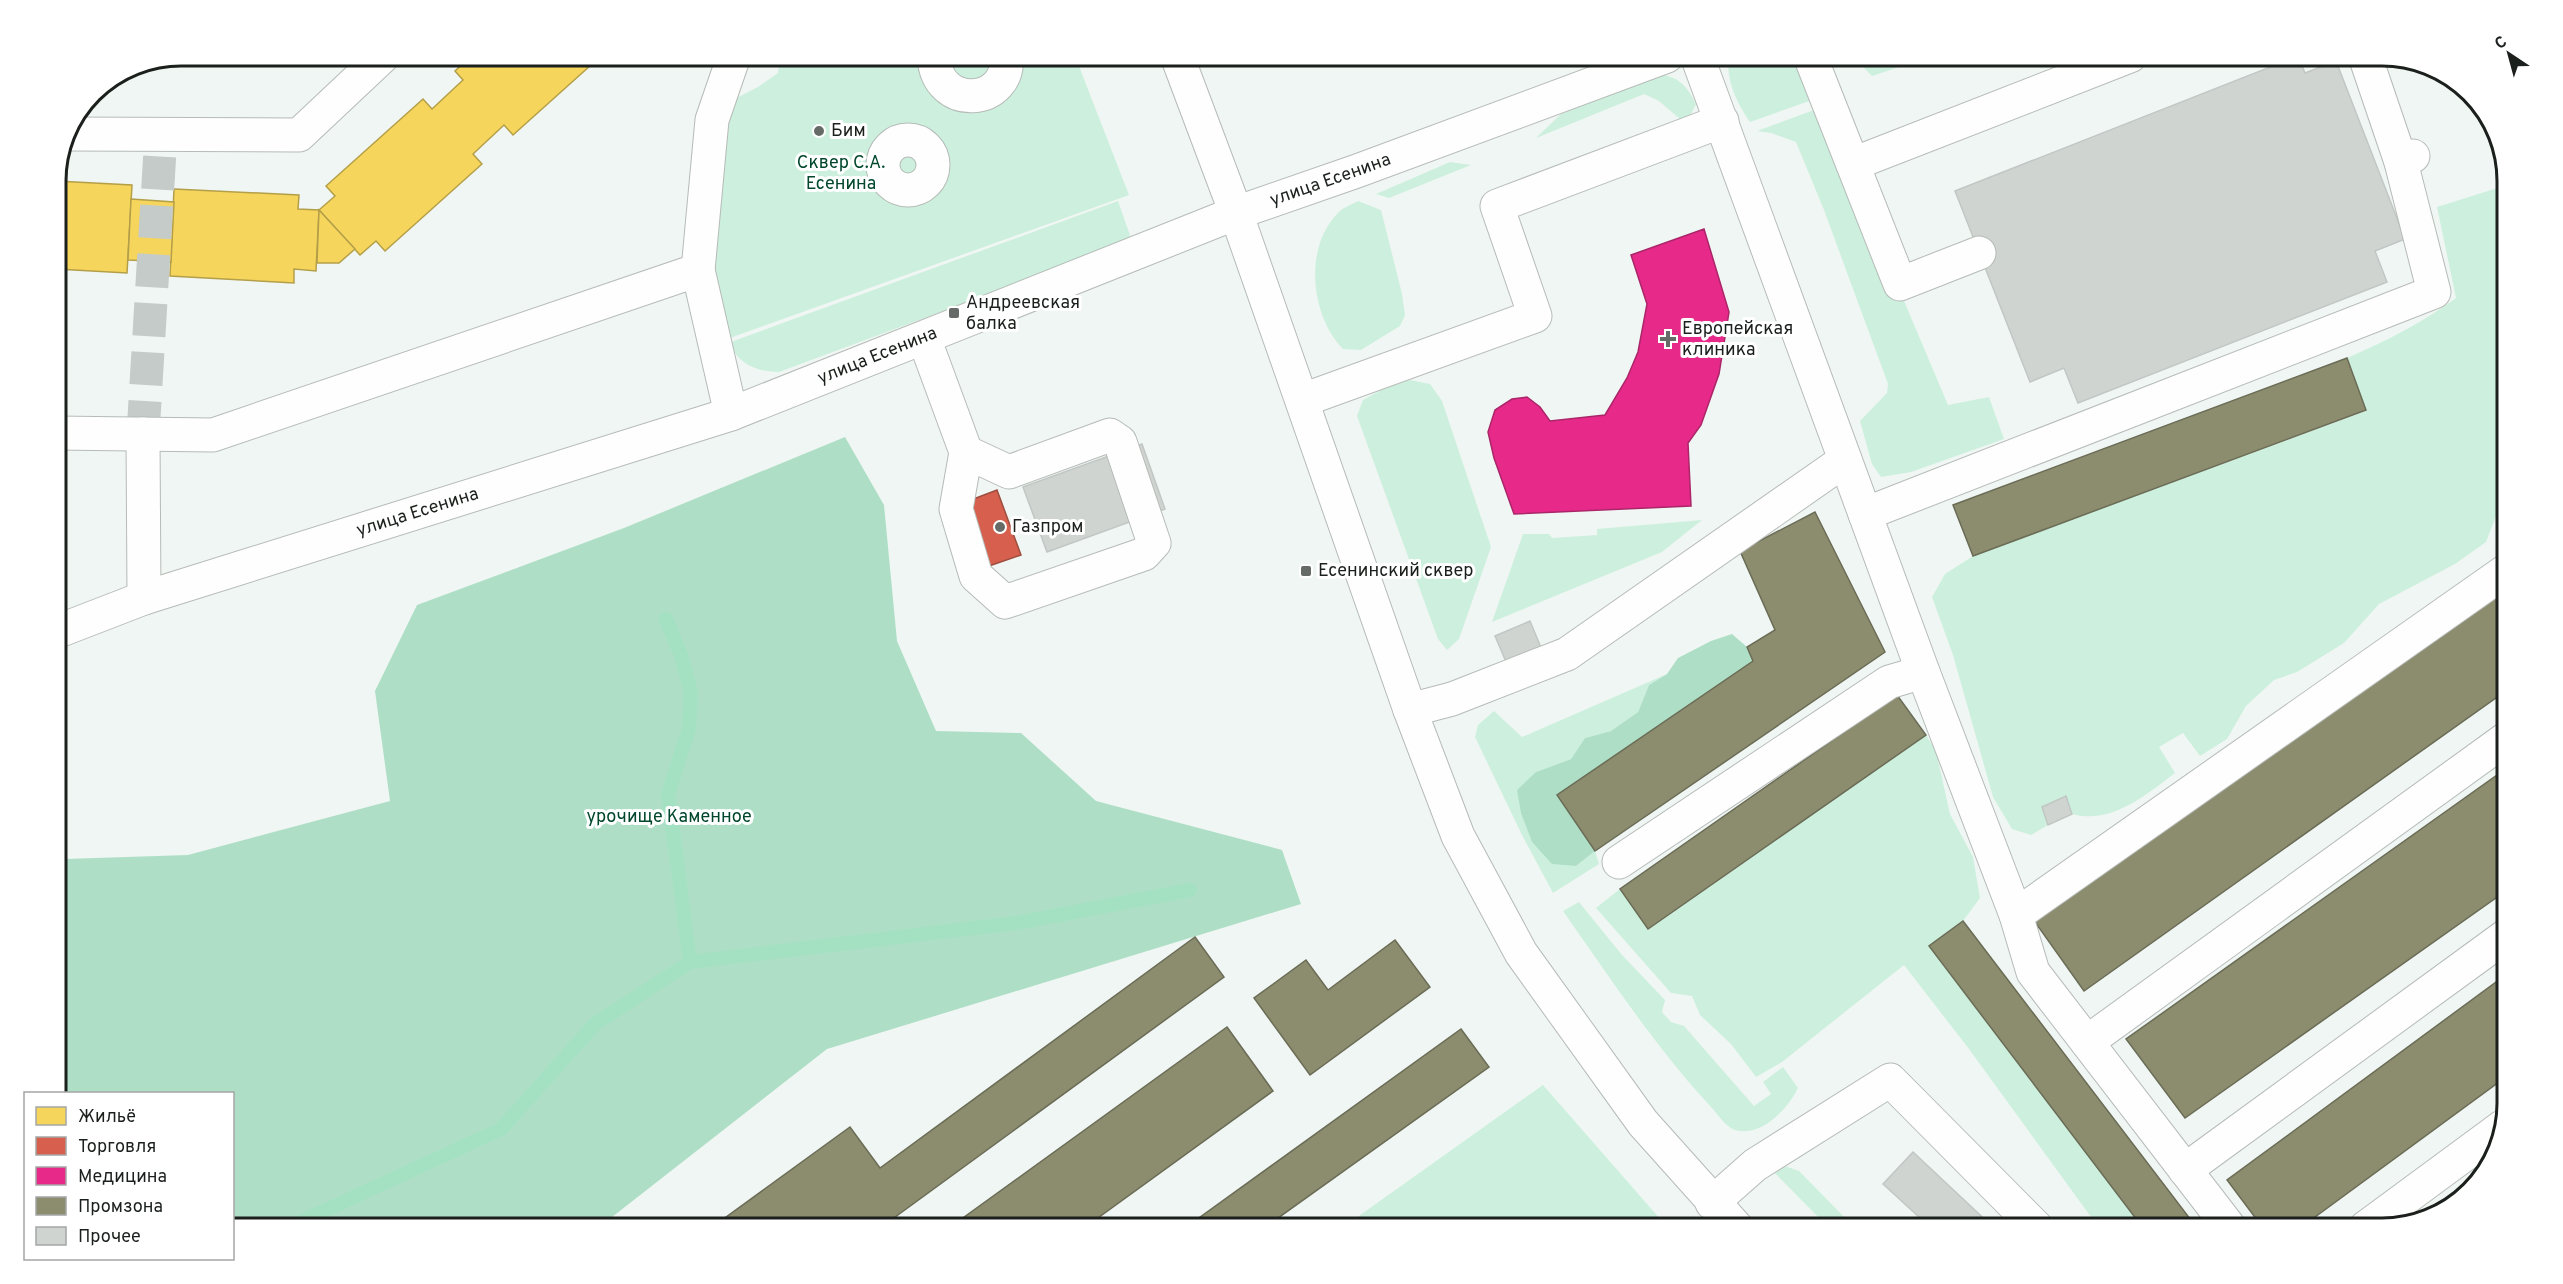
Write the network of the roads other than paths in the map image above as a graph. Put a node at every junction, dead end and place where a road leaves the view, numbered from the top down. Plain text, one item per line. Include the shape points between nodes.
1 (372, 66) edge
2 (731, 66) edge
3 (936, 66) edge
4 (1005, 66) edge
5 (1181, 66) edge
6 (1640, 66) edge
7 (1701, 66) edge
8 (1813, 66) edge
9 (2104, 66) edge
10 (2369, 66) edge
11 (1722, 121) junction
12 (76, 134) edge
13 (1853, 164) junction
14 (1236, 213) junction
15 (1979, 253) dead end
16 (698, 270) junction
17 (924, 338) junction
18 (1303, 400) junction
19 (731, 414) junction
20 (66, 433) edge
21 (143, 434) junction
22 (966, 452) junction
23 (1845, 460) junction
24 (1865, 514) junction
25 (2497, 577) edge
26 (144, 598) junction
27 (66, 610) edge
28 (66, 628) edge
29 (1923, 672) junction
30 (1410, 710) junction
31 (2497, 745) edge
32 (1619, 862) dead end
33 (2016, 915) junction
34 (2497, 942) edge
35 (2087, 1042) junction
36 (2493, 1134) edge
37 (2185, 1170) junction
38 (1712, 1203) junction
39 (1727, 1218) edge
40 (2027, 1218) edge
41 (2222, 1218) edge
42 (2379, 1218) edge

1 - 12 street via 299,135
2 - 16 street via 712,120
3 - 4 street via 945,87 966,96 989,92 1005,74
5 - 14 street
6 - 14 street, улица Есенина
7 - 11 street
8 - 13 street
9 - 13 street
10 - 24 street via 2407,159 2434,292
11 - 18 street via 1497,206 1535,316
11 - 23 street
13 - 15 street via 1900,284
14 - 17 street, улица Есенина
14 - 18 street
16 - 19 street
16 - 21 street via 213,435
17 - 19 street, улица Есенина
17 - 22 street
18 - 30 street
19 - 26 street, улица Есенина
20 - 21 street
21 - 26 street
22 - 22 street via 956,509 976,576 1005,602 1144,554 1154,543 1120,442 1110,435 1009,472
23 - 24 street
23 - 30 street via 1567,654 1452,699
24 - 29 street
25 - 33 street
26 - 27 street, улица Есенина
26 - 28 street, улица Есенина
29 - 32 street via 1889,682
29 - 33 street
30 - 38 street via 1458,836 1521,953 1643,1123
31 - 35 street
33 - 35 street via 2033,972
34 - 37 street
35 - 37 street
36 - 42 street
37 - 41 street
38 - 39 street
38 - 40 street via 1755,1165 1890,1080

